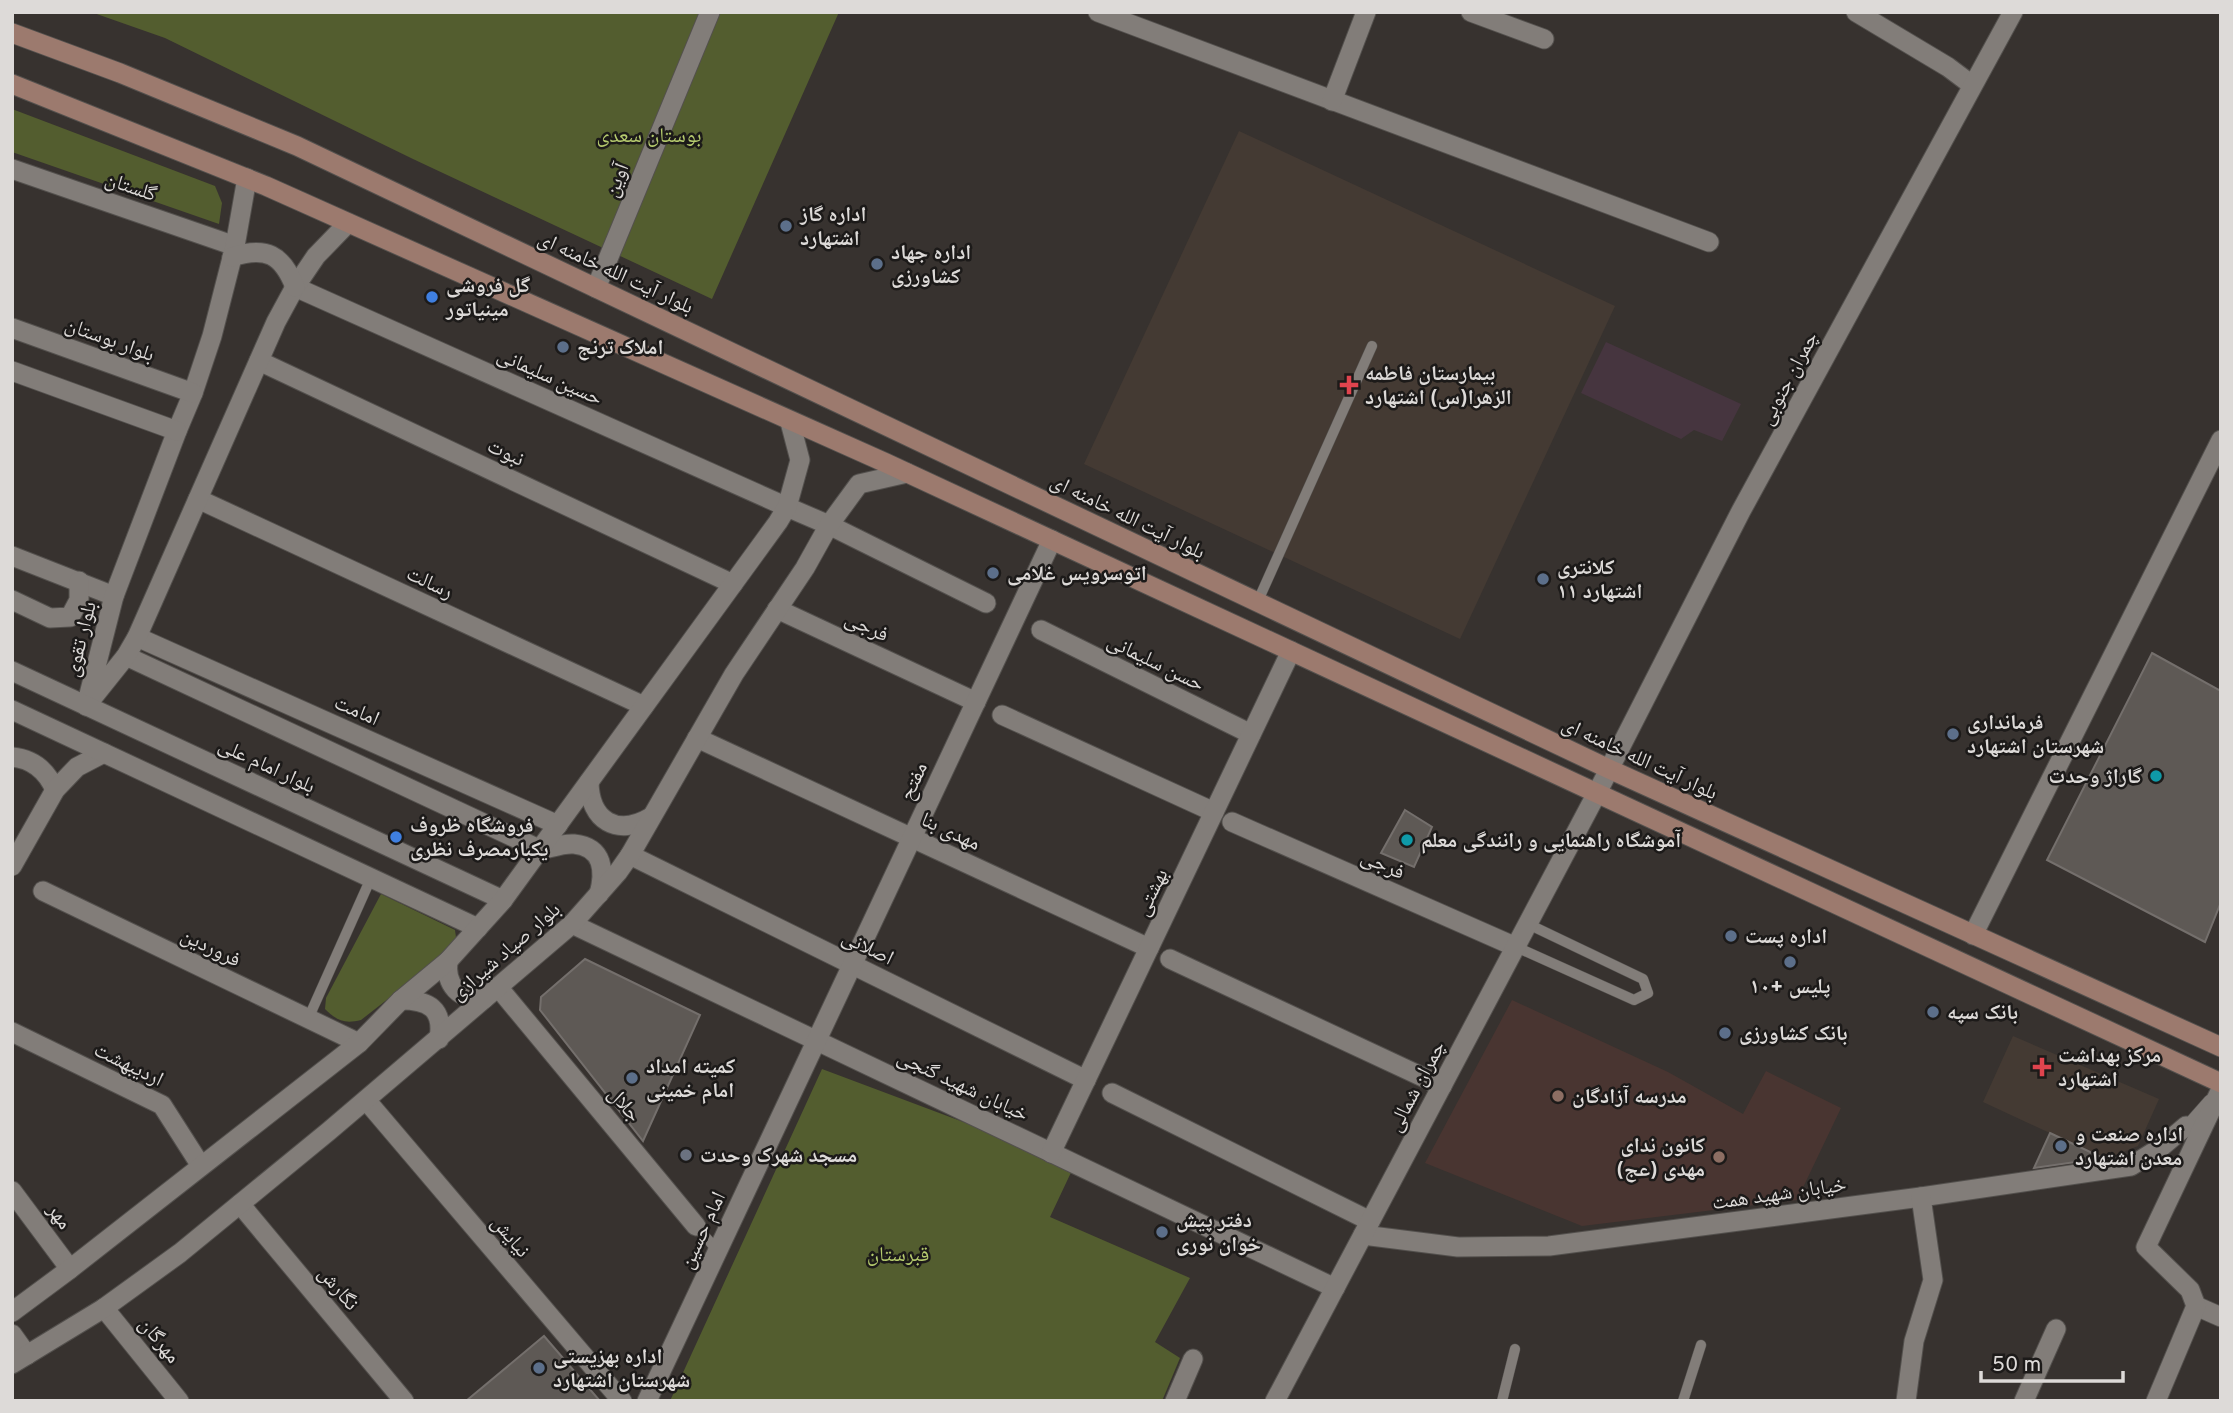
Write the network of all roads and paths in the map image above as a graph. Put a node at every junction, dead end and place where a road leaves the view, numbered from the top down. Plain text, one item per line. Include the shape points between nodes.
1 (710, 12) edge
2 (1098, 12) edge
3 (1366, 12) edge
4 (1472, 12) edge
5 (1856, 12) edge
6 (2013, 12) edge
7 (12, 33) edge
8 (1544, 39) dead end
9 (12, 83) edge
10 (1972, 85) junction
11 (1332, 101) junction
12 (12, 169) edge
13 (247, 178) junction
14 (348, 223) junction
15 (1709, 242) dead end
16 (233, 251) junction
17 (295, 287) junction
18 (596, 288) junction
19 (12, 328) edge
20 (1372, 346) dead end
21 (259, 361) junction
22 (12, 371) edge
23 (193, 393) junction
24 (790, 422) junction
25 (177, 431) junction
26 (2221, 440) edge
27 (908, 473) junction
28 (198, 499) junction
29 (787, 506) junction
30 (829, 525) junction
31 (1052, 540) junction
32 (12, 556) edge
33 (79, 581) junction
34 (733, 584) junction
35 (114, 596) junction
36 (12, 600) edge
37 (986, 603) dead end
38 (1257, 604) junction
39 (777, 609) junction
40 (1041, 630) dead end
41 (137, 637) junction
42 (1291, 651) junction
43 (126, 656) junction
44 (12, 671) edge
45 (975, 702) junction
46 (86, 706) junction
47 (644, 706) junction
48 (13, 713) edge
49 (1002, 715) dead end
50 (1251, 734) junction
51 (697, 738) junction
52 (104, 753) junction
53 (12, 757) edge
54 (1609, 769) junction
55 (589, 782) junction
56 (55, 790) junction
57 (1597, 793) junction
58 (1214, 813) junction
59 (651, 817) junction
60 (1232, 822) dead end
61 (558, 825) junction
62 (911, 838) junction
63 (541, 850) junction
64 (630, 855) junction
65 (12, 866) edge
66 (371, 878) junction
67 (43, 891) dead end
68 (598, 895) junction
69 (503, 900) junction
70 (572, 924) junction
71 (1528, 924) junction
72 (478, 928) junction
73 (1973, 935) junction
74 (1516, 947) junction
75 (1149, 948) junction
76 (1170, 959) dead end
77 (448, 961) junction
78 (852, 965) junction
79 (491, 993) junction
80 (401, 1000) junction
81 (308, 1020) junction
82 (12, 1032) edge
83 (439, 1039) junction
84 (816, 1040) junction
85 (359, 1043) junction
86 (2221, 1047) edge
87 (1086, 1080) junction
88 (1442, 1086) junction
89 (2221, 1086) edge
90 (1112, 1093) dead end
91 (366, 1100) junction
92 (2186, 1126) joint
93 (1051, 1153) junction
94 (201, 1166) junction
95 (12, 1191) edge
96 (1921, 1197) junction
97 (240, 1204) junction
98 (696, 1226) joint
99 (1367, 1228) junction
100 (718, 1250) junction
101 (71, 1269) junction
102 (1335, 1288) junction
103 (2196, 1306) junction
104 (104, 1308) junction
105 (12, 1312) edge
106 (2221, 1317) edge
107 (2056, 1329) dead end
108 (12, 1334) edge
109 (1701, 1345) dead end
110 (1515, 1349) dead end
111 (1193, 1359) dead end
112 (19, 1360) edge
113 (180, 1401) edge
114 (404, 1401) edge
115 (622, 1401) edge
116 (647, 1401) edge
117 (1175, 1401) edge
118 (1275, 1401) edge
119 (1502, 1401) edge
120 (1683, 1401) edge
121 (1906, 1401) edge
122 (2024, 1401) edge
123 (2156, 1401) edge

1 - 18 street, آوین
2 - 11 street
3 - 11 street
4 - 8 street
5 - 10 street
6 - 10 street, چمران جنوبی
7 - 18 main road, بلوار آیت الله خامنه ای via 296,146
9 - 13 main road
10 - 54 street, چمران جنوبی via 1741,511
11 - 15 street
12 - 16 street, گلستان
13 - 14 main road
13 - 16 street, بلوار تقوی
14 - 17 street, بلوار تقوی via 316,256
14 - 24 main road
16 - 17 street via 272,255 288,268
16 - 23 street, بلوار تقوی
17 - 21 street, بلوار تقوی
17 - 29 street, حسین سلیمانی
18 - 38 main road, بلوار آیت الله خامنه ای
19 - 23 street, بلوار بوستان
20 - 38 lane
21 - 28 street, بلوار تقوی
21 - 34 street, نبوت
22 - 25 street
23 - 25 street, بلوار تقوی
24 - 27 main road
24 - 29 street, بلوار صیاد شیرازی via 800,460
25 - 35 street, بلوار تقوی
26 - 73 street
27 - 30 street, بلوار صیاد شیرازی via 859,484
27 - 31 main road
28 - 41 street, بلوار تقوی
28 - 47 street, رسالت
29 - 30 street, حسین سلیمانی
29 - 34 street, بلوار صیاد شیرازی
30 - 37 street
30 - 39 street, بلوار صیاد شیرازی
31 - 42 main road
31 - 45 street, مفتح
32 - 33 street
33 - 35 street
33 - 36 street via 79,600 70,617 50,618
34 - 47 street, بلوار صیاد شیرازی
35 - 46 street, بلوار تقوی
38 - 54 main road, بلوار آیت الله خامنه ای
39 - 45 street, فرجی
39 - 51 street, بلوار صیاد شیرازی
40 - 50 street, حسن سلیمانی
41 - 43 street, بلوار تقوی
41 - 61 street, امامت
42 - 50 street, بهشتی
42 - 57 main road
43 - 46 street, بلوار تقوی
43 - 63 street
44 - 46 street, بلوار امام علی
45 - 62 street, مفتح
46 - 69 street, بلوار امام علی
47 - 55 street, بلوار صیاد شیرازی
48 - 52 street
49 - 58 street
50 - 58 street, بهشتی
51 - 59 street, بلوار صیاد شیرازی
51 - 62 street, مهدی بنا
52 - 56 street via 78,767
52 - 66 street
53 - 56 street via 40,766
54 - 57 street, چمران جنوبی
54 - 73 main road, بلوار آیت الله خامنه ای
55 - 59 street via 596,812 607,822 622,827
55 - 61 street, بلوار صیاد شیرازی
56 - 65 street
57 - 71 street, چمران شمالی
57 - 89 main road
58 - 75 street, بهشتی
59 - 64 street, بلوار صیاد شیرازی
60 - 74 street, فرجی
61 - 63 street, بلوار صیاد شیرازی
62 - 75 street, مهدی بنا
62 - 78 street, مفتح
63 - 68 street via 575,844 591,850 601,862 604,876
63 - 69 street, بلوار صیاد شیرازی
64 - 68 street, بلوار صیاد شیرازی
64 - 78 street, اصلانی
66 - 72 street
66 - 81 lane
67 - 81 street, فروردین
68 - 70 street, بلوار صیاد شیرازی
69 - 72 street, بلوار صیاد شیرازی
70 - 79 street, بلوار صیاد شیرازی
70 - 84 street, خیابان شهید گنجی
71 - 74 street, چمران شمالی
71 - 74 lane via 1643,979 1648,993 1634,1000
72 - 77 street, بلوار صیاد شیرازی
73 - 86 main road, بلوار آیت الله خامنه ای
74 - 88 street, چمران شمالی
75 - 87 street, بهشتی
76 - 88 street
77 - 79 street via 449,981 463,996 473,999
77 - 80 street, بلوار صیاد شیرازی
78 - 84 street, مفتح
78 - 87 street, اصلانی
79 - 83 street, بلوار صیاد شیرازی
79 - 98 street, جلال
80 - 83 street via 425,1003 436,1012 442,1023
80 - 85 street, بلوار صیاد شیرازی
81 - 85 street, فروردین
82 - 94 street, اردیبهشت via 162,1105
83 - 91 street, بلوار صیاد شیرازی
84 - 93 street, خیابان شهید گنجی
84 - 100 street, امام حسین
85 - 94 street, بلوار صیاد شیرازی
87 - 93 street, بهشتی
88 - 99 street, چمران شمالی
89 - 92 lane
89 - 103 street via 2146,1247 2190,1290
90 - 99 street
91 - 97 street, بلوار صیاد شیرازی
91 - 115 street, نیایش
92 - 96 street, خیابان شهید همت via 2131,1166
93 - 102 street, خیابان شهید گنجی
94 - 101 street, بلوار صیاد شیرازی
95 - 101 street, مهر
96 - 99 street, خیابان شهید همت via 1549,1246 1458,1247
96 - 121 street via 1933,1280 1914,1341
97 - 104 street, بلوار صیاد شیرازی
97 - 114 street, نگارش
98 - 100 lane, جلال
99 - 102 street, چمران شمالی
100 - 116 street, امام حسین
101 - 105 street, بلوار صیاد شیرازی
102 - 118 street, چمران شمالی
103 - 106 street
103 - 123 street
104 - 112 street, بلوار صیاد شیرازی
104 - 113 street, مهرگان
107 - 122 street
108 - 112 street
109 - 120 lane
110 - 119 lane
111 - 117 street

